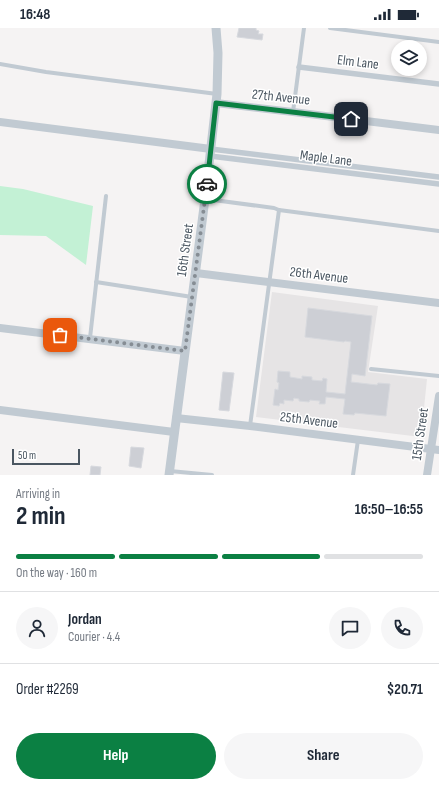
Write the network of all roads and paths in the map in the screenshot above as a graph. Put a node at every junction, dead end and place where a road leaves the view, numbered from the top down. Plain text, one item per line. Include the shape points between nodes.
1 (216, 28) edge
2 (304, 28) edge
3 (330, 28) edge
4 (439, 42) edge
5 (0, 64) edge
6 (299, 67) junction
7 (439, 84) edge
8 (217, 99) junction
9 (293, 112) junction
10 (0, 122) edge
11 (439, 130) edge
12 (210, 153) junction
13 (439, 177) edge
14 (439, 184) edge
15 (106, 196) dead end
16 (206, 199) junction
17 (279, 210) junction
18 (439, 231) edge
19 (196, 273) junction
20 (96, 282) junction
21 (269, 282) junction
22 (192, 297) junction
23 (439, 303) edge
24 (0, 328) edge
25 (90, 338) junction
26 (185, 351) junction
27 (371, 368) dead end
28 (439, 376) edge
29 (439, 396) edge
30 (0, 410) edge
31 (176, 418) junction
32 (250, 426) junction
33 (174, 432) junction
34 (358, 439) junction
35 (435, 449) edge
36 (170, 473) edge
37 (212, 475) edge
38 (353, 475) edge
39 (427, 475) edge

1 - 8 street, 16th Street
2 - 6 lane
3 - 4 lane
5 - 8 lane
6 - 7 street, Elm Lane
6 - 9 lane
8 - 9 street, 27th Avenue
8 - 12 street, 16th Street
9 - 11 street, 27th Avenue
10 - 12 street
12 - 13 street, Maple Lane
12 - 14 street, Maple Lane
12 - 16 street, 16th Street
15 - 20 lane
16 - 17 lane
16 - 19 street, 16th Street
17 - 18 lane
17 - 21 lane
19 - 21 street, 26th Avenue
19 - 22 street, 16th Street
20 - 22 lane
20 - 25 lane
21 - 23 street, 26th Avenue
21 - 32 lane
22 - 26 street, 16th Street
24 - 25 street
25 - 26 street
26 - 31 street, 16th Street
27 - 28 lane
29 - 35 street, 15th Street
30 - 33 street
31 - 32 street, 25th Avenue
31 - 33 street, 16th Street
32 - 34 street, 25th Avenue
33 - 36 street, 16th Street
34 - 35 street, 25th Avenue
34 - 38 lane
35 - 39 street, 15th Street
36 - 37 lane

